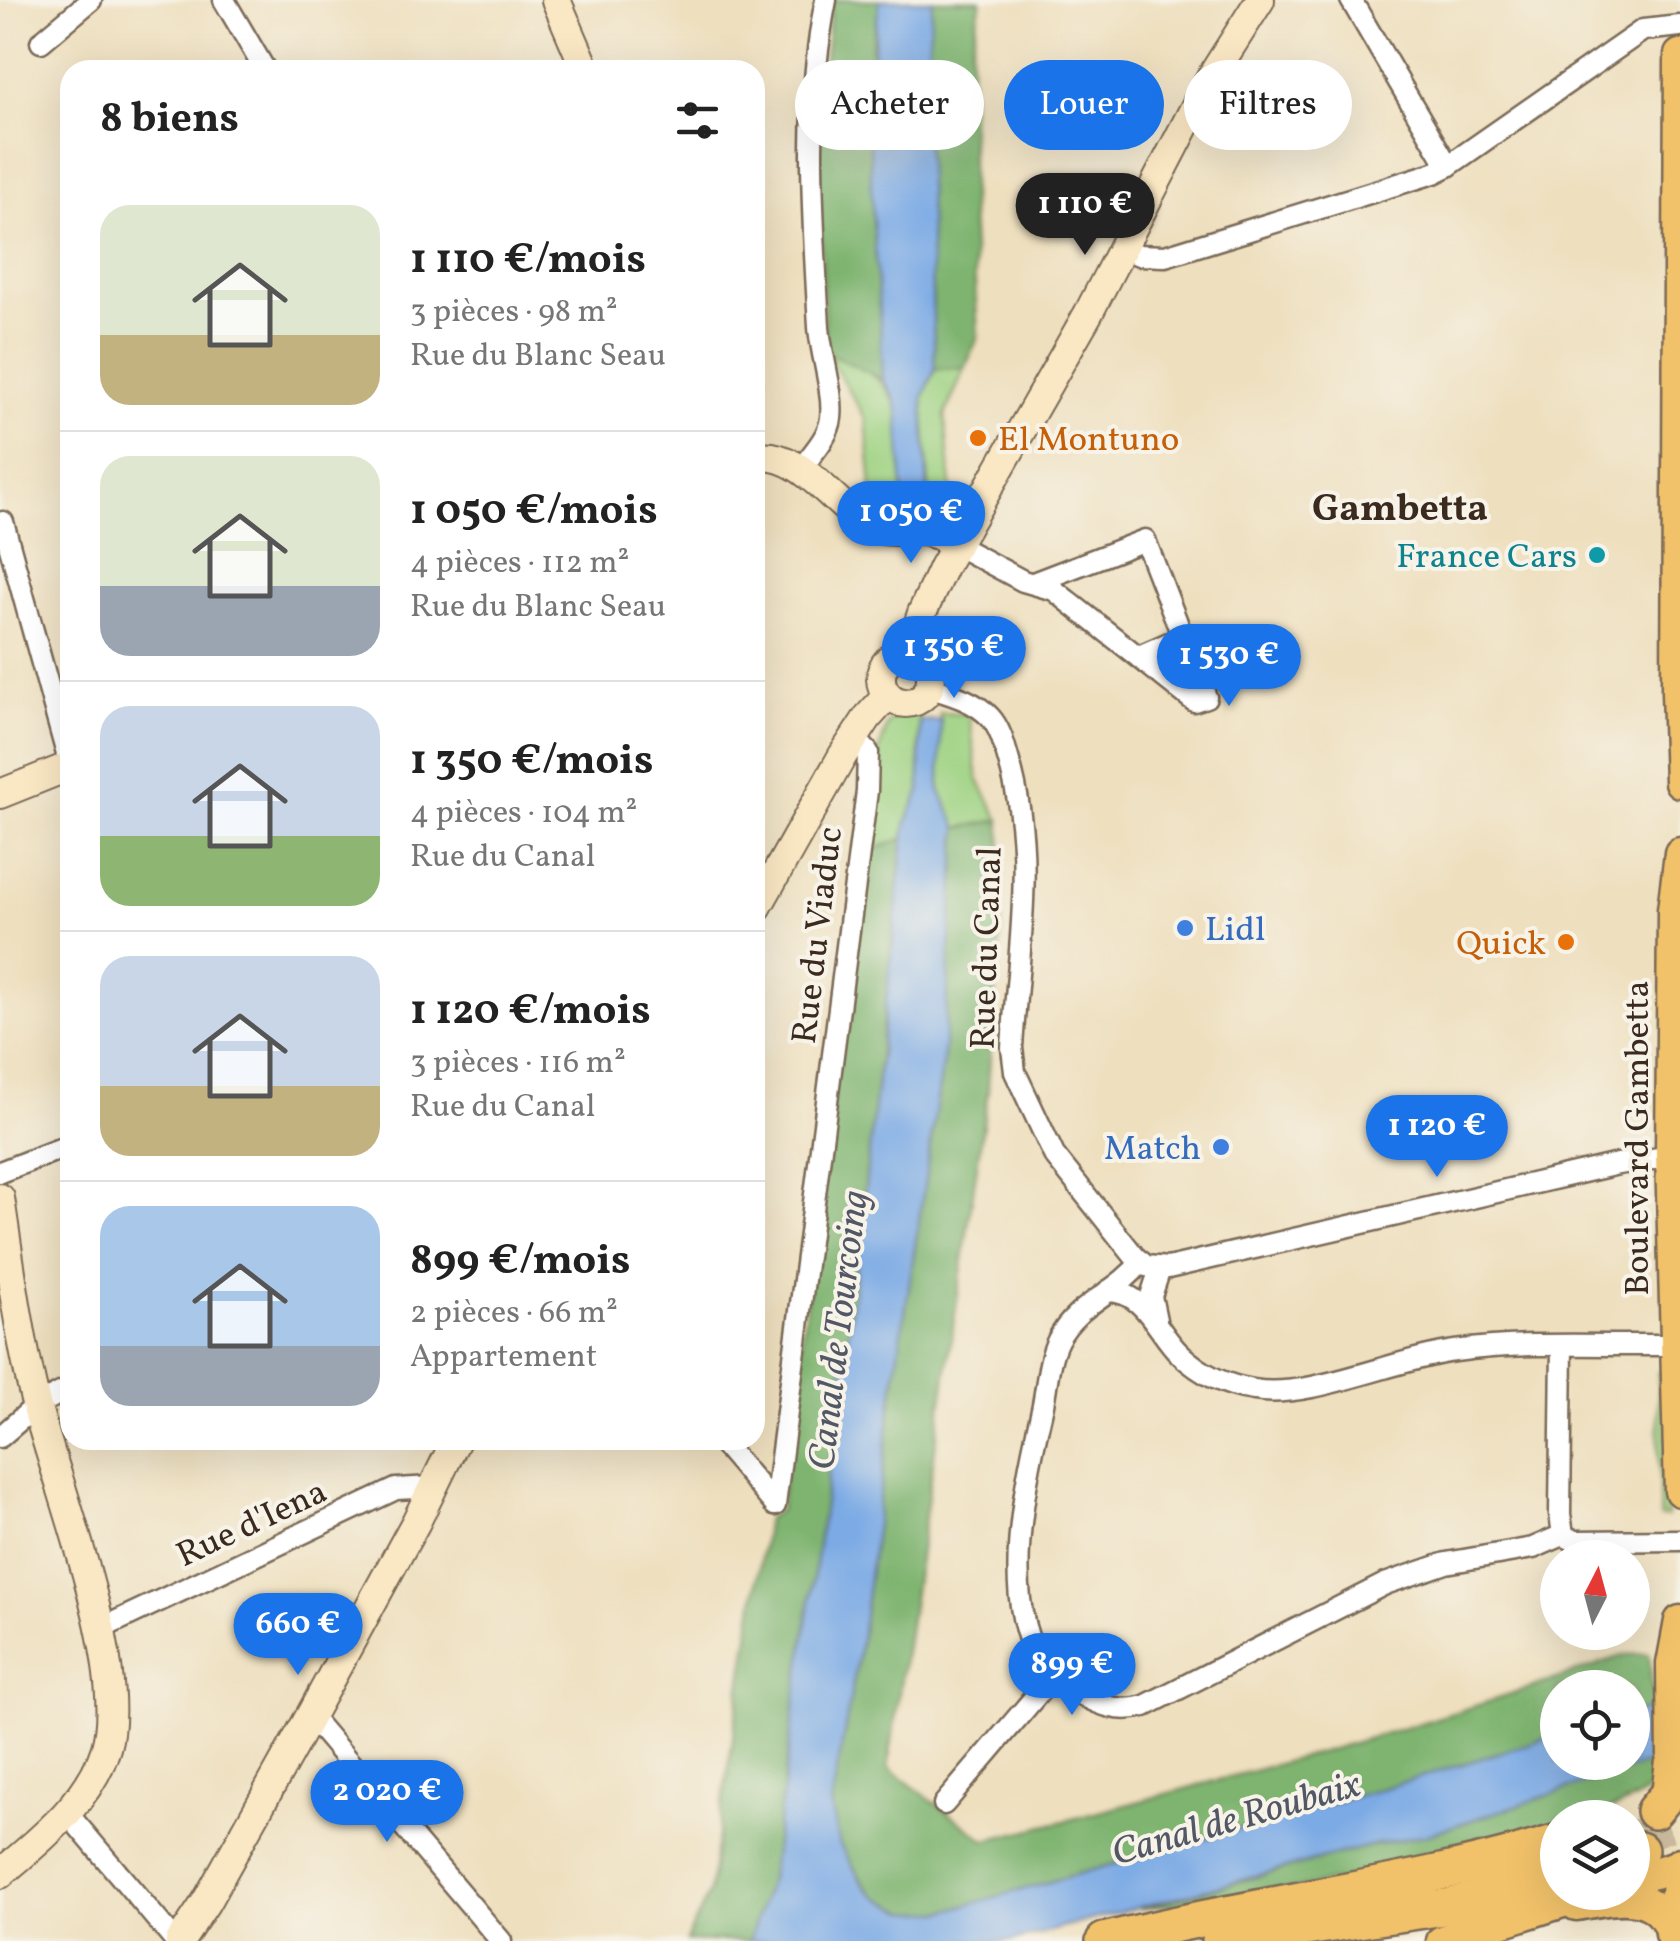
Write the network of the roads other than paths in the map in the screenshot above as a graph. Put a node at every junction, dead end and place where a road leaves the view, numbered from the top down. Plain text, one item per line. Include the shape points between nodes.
1 (91, 0) edge
2 (224, 0) edge
3 (556, 0) edge
4 (826, 0) edge
5 (1260, 0) edge
6 (1351, 0) edge
7 (1680, 26) edge
8 (41, 42) dead end
9 (1680, 54) edge
10 (259, 60) edge
11 (582, 60) edge
12 (1448, 166) junction
13 (1122, 248) junction
14 (765, 456) edge
15 (800, 470) junction
16 (4, 522) dead end
17 (956, 544) junction
18 (1033, 583) junction
19 (1184, 636) junction
20 (909, 653) junction
21 (1139, 656) junction
22 (928, 687) junction
23 (888, 695) junction
24 (60, 728) edge
25 (854, 737) junction
26 (60, 769) edge
27 (1680, 782) edge
28 (0, 794) edge
29 (1680, 853) edge
30 (765, 893) edge
31 (1676, 1053) edge
32 (60, 1149) edge
33 (1676, 1155) edge
34 (0, 1172) edge
35 (0, 1198) edge
36 (1150, 1266) junction
37 (1108, 1292) junction
38 (1158, 1326) junction
39 (1676, 1345) junction
40 (1562, 1346) junction
41 (60, 1393) edge
42 (36, 1405) junction
43 (0, 1437) edge
44 (451, 1450) edge
45 (729, 1450) edge
46 (1680, 1484) edge
47 (433, 1486) junction
48 (1680, 1491) edge
49 (1563, 1536) junction
50 (1680, 1540) edge
51 (1680, 1621) edge
52 (100, 1629) junction
53 (1053, 1676) junction
54 (310, 1716) junction
55 (1673, 1766) joint
56 (944, 1804) dead end
57 (68, 1814) junction
58 (1650, 1824) edge
59 (1650, 1843) edge
60 (1540, 1847) edge
61 (1680, 1865) edge
62 (1540, 1867) edge
63 (0, 1874) edge
64 (1540, 1882) edge
65 (1540, 1910) edge
66 (1527, 1914) junction
67 (1670, 1936) edge
68 (178, 1941) edge
69 (502, 1941) edge
70 (1104, 1941) edge
71 (1119, 1941) edge
72 (1220, 1941) edge
73 (1442, 1941) edge
74 (1478, 1941) edge

1 - 8 street
2 - 10 street
3 - 11 street
4 - 15 street via 812,136 820,345 831,408 829,428
5 - 13 street via 1201,95
6 - 12 street
7 - 12 street via 1643,30
9 - 27 main road
12 - 13 street via 1165,256
13 - 17 street
14 - 15 street
15 - 17 street via 876,529 930,532
16 - 24 street
17 - 18 street
17 - 20 street
18 - 19 street via 1145,540
18 - 21 street via 1054,590
19 - 21 street
19 - 21 street via 1206,697 1194,701
20 - 22 street via 927,666
20 - 23 street via 884,667
22 - 23 street via 914,701
22 - 36 street, Rue du Canal via 988,715 1013,775 1025,863 1015,1072 1054,1155
23 - 25 street
25 - 30 street
25 - 45 street, Rue du Viaduc via 868,752 867,791 776,1504
26 - 28 street
29 - 31 main road, Boulevard Gambetta via 1672,910
31 - 33 main road, Boulevard Gambetta
32 - 34 street
33 - 36 street
33 - 39 main road, Boulevard Gambetta
35 - 42 street
36 - 37 street
36 - 38 street
37 - 38 street via 1128,1294
37 - 53 street via 1072,1319 1055,1347 1020,1525 1022,1610 1036,1655
38 - 40 street via 1202,1371 1269,1392 1451,1351
39 - 40 street
39 - 46 main road, Boulevard Gambetta
40 - 49 street
41 - 42 street
42 - 43 street
42 - 52 street
44 - 47 street
46 - 48 main road, Boulevard Gambetta
47 - 52 street, Rue d'Iena via 396,1489
47 - 54 street
49 - 50 street
49 - 53 street via 1385,1584 1136,1709 1103,1706
51 - 55 main road via 1672,1674
52 - 57 street via 108,1736
53 - 56 street
54 - 68 street
54 - 69 street
55 - 58 highway via 1670,1792
57 - 63 street
57 - 68 street
59 - 61 main road
60 - 70 highway via 1416,1879
61 - 67 main road
62 - 71 highway via 1367,1908
64 - 72 highway via 1451,1906
65 - 66 main road
66 - 67 main road via 1632,1898 1660,1911
66 - 73 main road
66 - 74 street

